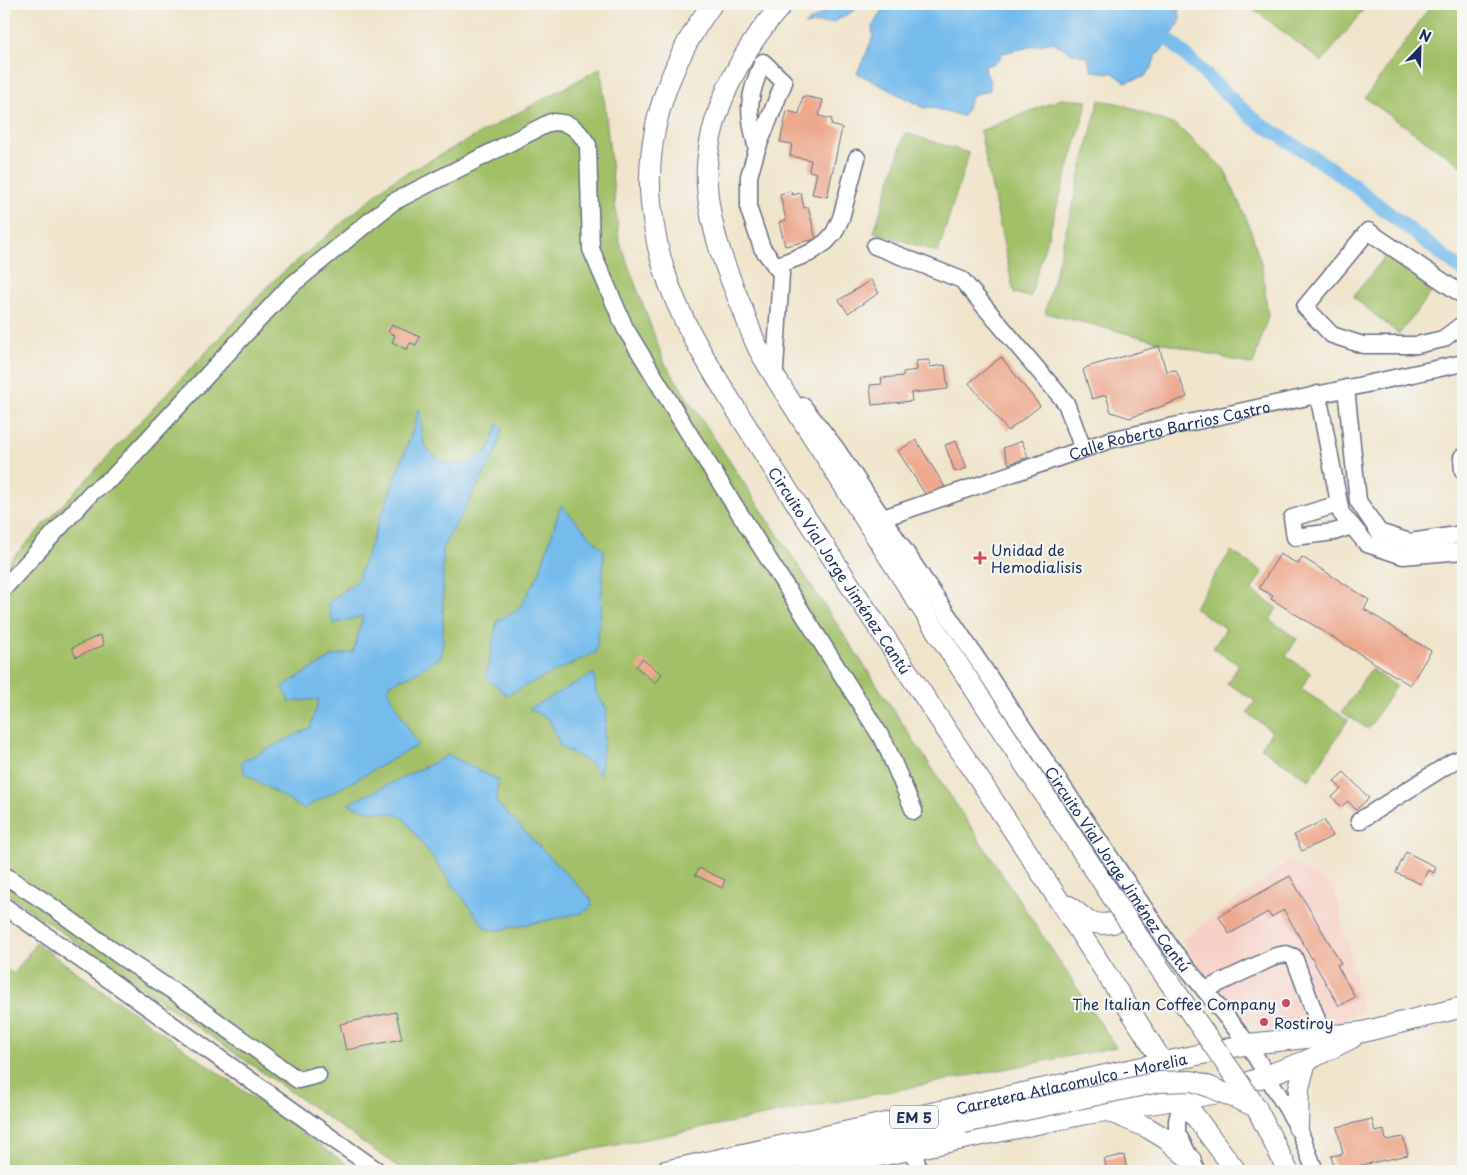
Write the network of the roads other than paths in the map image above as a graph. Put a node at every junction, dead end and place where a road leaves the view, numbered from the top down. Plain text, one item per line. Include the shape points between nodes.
1 (712, 4) edge
2 (783, 4) edge
3 (758, 149) dead end
4 (857, 158) dead end
5 (875, 246) dead end
6 (775, 266) junction
7 (1463, 296) edge
8 (1463, 324) edge
9 (758, 348) junction
10 (1463, 363) edge
11 (774, 369) junction
12 (1346, 388) junction
13 (1318, 394) junction
14 (1349, 416) junction
15 (1324, 422) junction
16 (1083, 449) junction
17 (1339, 504) junction
18 (882, 518) junction
19 (1352, 526) junction
20 (1463, 534) edge
21 (1463, 550) edge
22 (4, 588) edge
23 (1463, 758) edge
24 (914, 811) dead end
25 (1359, 821) dead end
26 (4, 875) edge
27 (1054, 893) junction
28 (1133, 893) junction
29 (4, 906) edge
30 (1205, 990) junction
31 (1463, 1007) edge
32 (1363, 1032) junction
33 (1323, 1036) junction
34 (1248, 1044) junction
35 (1306, 1061) junction
36 (1162, 1062) junction
37 (318, 1075) dead end
38 (1268, 1075) junction
39 (1182, 1099) junction
40 (1256, 1107) junction
41 (1108, 1111) junction
42 (1298, 1127) junction
43 (913, 1149) junction
44 (1194, 1166) edge
45 (378, 1171) edge
46 (665, 1171) edge
47 (712, 1171) edge
48 (806, 1171) edge
49 (919, 1171) edge
50 (1236, 1171) edge
51 (1288, 1171) edge
52 (1315, 1171) edge

1 - 27 main road, Circuito Vial Jorge Jiménez Cantú via 679,59 654,132 650,178 655,233 665,274 696,345 757,444
2 - 9 main road, Circuito Vial Jorge Jiménez Cantú via 758,33 735,72 720,110 708,166 712,223 728,274
3 - 6 street via 749,176 749,210 762,248
4 - 6 street via 841,218 834,232 810,253
5 - 16 street via 962,280 1066,403
6 - 11 street via 781,273
7 - 8 street via 1368,231 1305,307 1332,335 1363,345 1417,345 1444,339
9 - 11 street, Circuito Vial Jorge Jiménez Cantú
9 - 40 main road, Circuito Vial Jorge Jiménez Cantú, bridge via 908,589 1158,966
10 - 12 street, Calle Roberto Barrios Castro
11 - 18 street, Circuito Vial Jorge Jiménez Cantú via 835,447
12 - 13 street, Calle Roberto Barrios Castro
12 - 14 street
13 - 15 street
13 - 16 street, Calle Roberto Barrios Castro via 1110,440
14 - 15 street
14 - 20 street via 1358,501 1379,532 1410,542
15 - 17 street
16 - 18 street, Calle Roberto Barrios Castro
17 - 19 street
17 - 19 street via 1292,518 1295,537
18 - 28 street, Circuito Vial Jorge Jiménez Cantú
19 - 21 street via 1367,544 1403,556
22 - 24 street via 92,492 113,477 288,288 393,202 550,122 565,122 579,131 588,145 590,249 625,328 885,743
23 - 25 street
26 - 37 street via 298,1080
27 - 28 main road via 1089,922 1102,924 1113,923 1128,910
27 - 36 main road, Circuito Vial Jorge Jiménez Cantú
28 - 30 street, Circuito Vial Jorge Jiménez Cantú
29 - 45 street
30 - 33 street via 1276,956 1286,954 1294,957
30 - 34 street, Circuito Vial Jorge Jiménez Cantú
31 - 32 main road, Carretera Atlacomulco - Morelia / EM 5
32 - 33 main road, Carretera Atlacomulco - Morelia / EM 5
32 - 35 main road, Carretera Atlacomulco - Morelia / EM 5
33 - 34 main road, Carretera Atlacomulco - Morelia / EM 5
34 - 36 main road, Carretera Atlacomulco - Morelia / EM 5
34 - 38 street, Circuito Vial Jorge Jiménez Cantú
35 - 38 main road, Carretera Atlacomulco - Morelia / EM 5
35 - 42 main road via 1299,1088
36 - 39 main road, Circuito Vial Jorge Jiménez Cantú
36 - 46 main road, Carretera Atlacomulco - Morelia / EM 5
38 - 39 main road, Carretera Atlacomulco - Morelia / EM 5 via 1219,1093
38 - 42 street, Circuito Vial Jorge Jiménez Cantú
39 - 41 main road, Carretera Atlacomulco - Morelia / EM 5
39 - 44 street via 1177,1133
39 - 50 main road, Circuito Vial Jorge Jiménez Cantú
40 - 47 main road, bridge via 1192,1081 1160,1082 752,1166
40 - 51 main road, Circuito Vial Jorge Jiménez Cantú, bridge
41 - 43 main road, Carretera Atlacomulco - Morelia / EM 5
41 - 44 main road via 1166,1139
42 - 52 street, Circuito Vial Jorge Jiménez Cantú
43 - 48 main road, Carretera Atlacomulco - Morelia / EM 5
43 - 49 street

